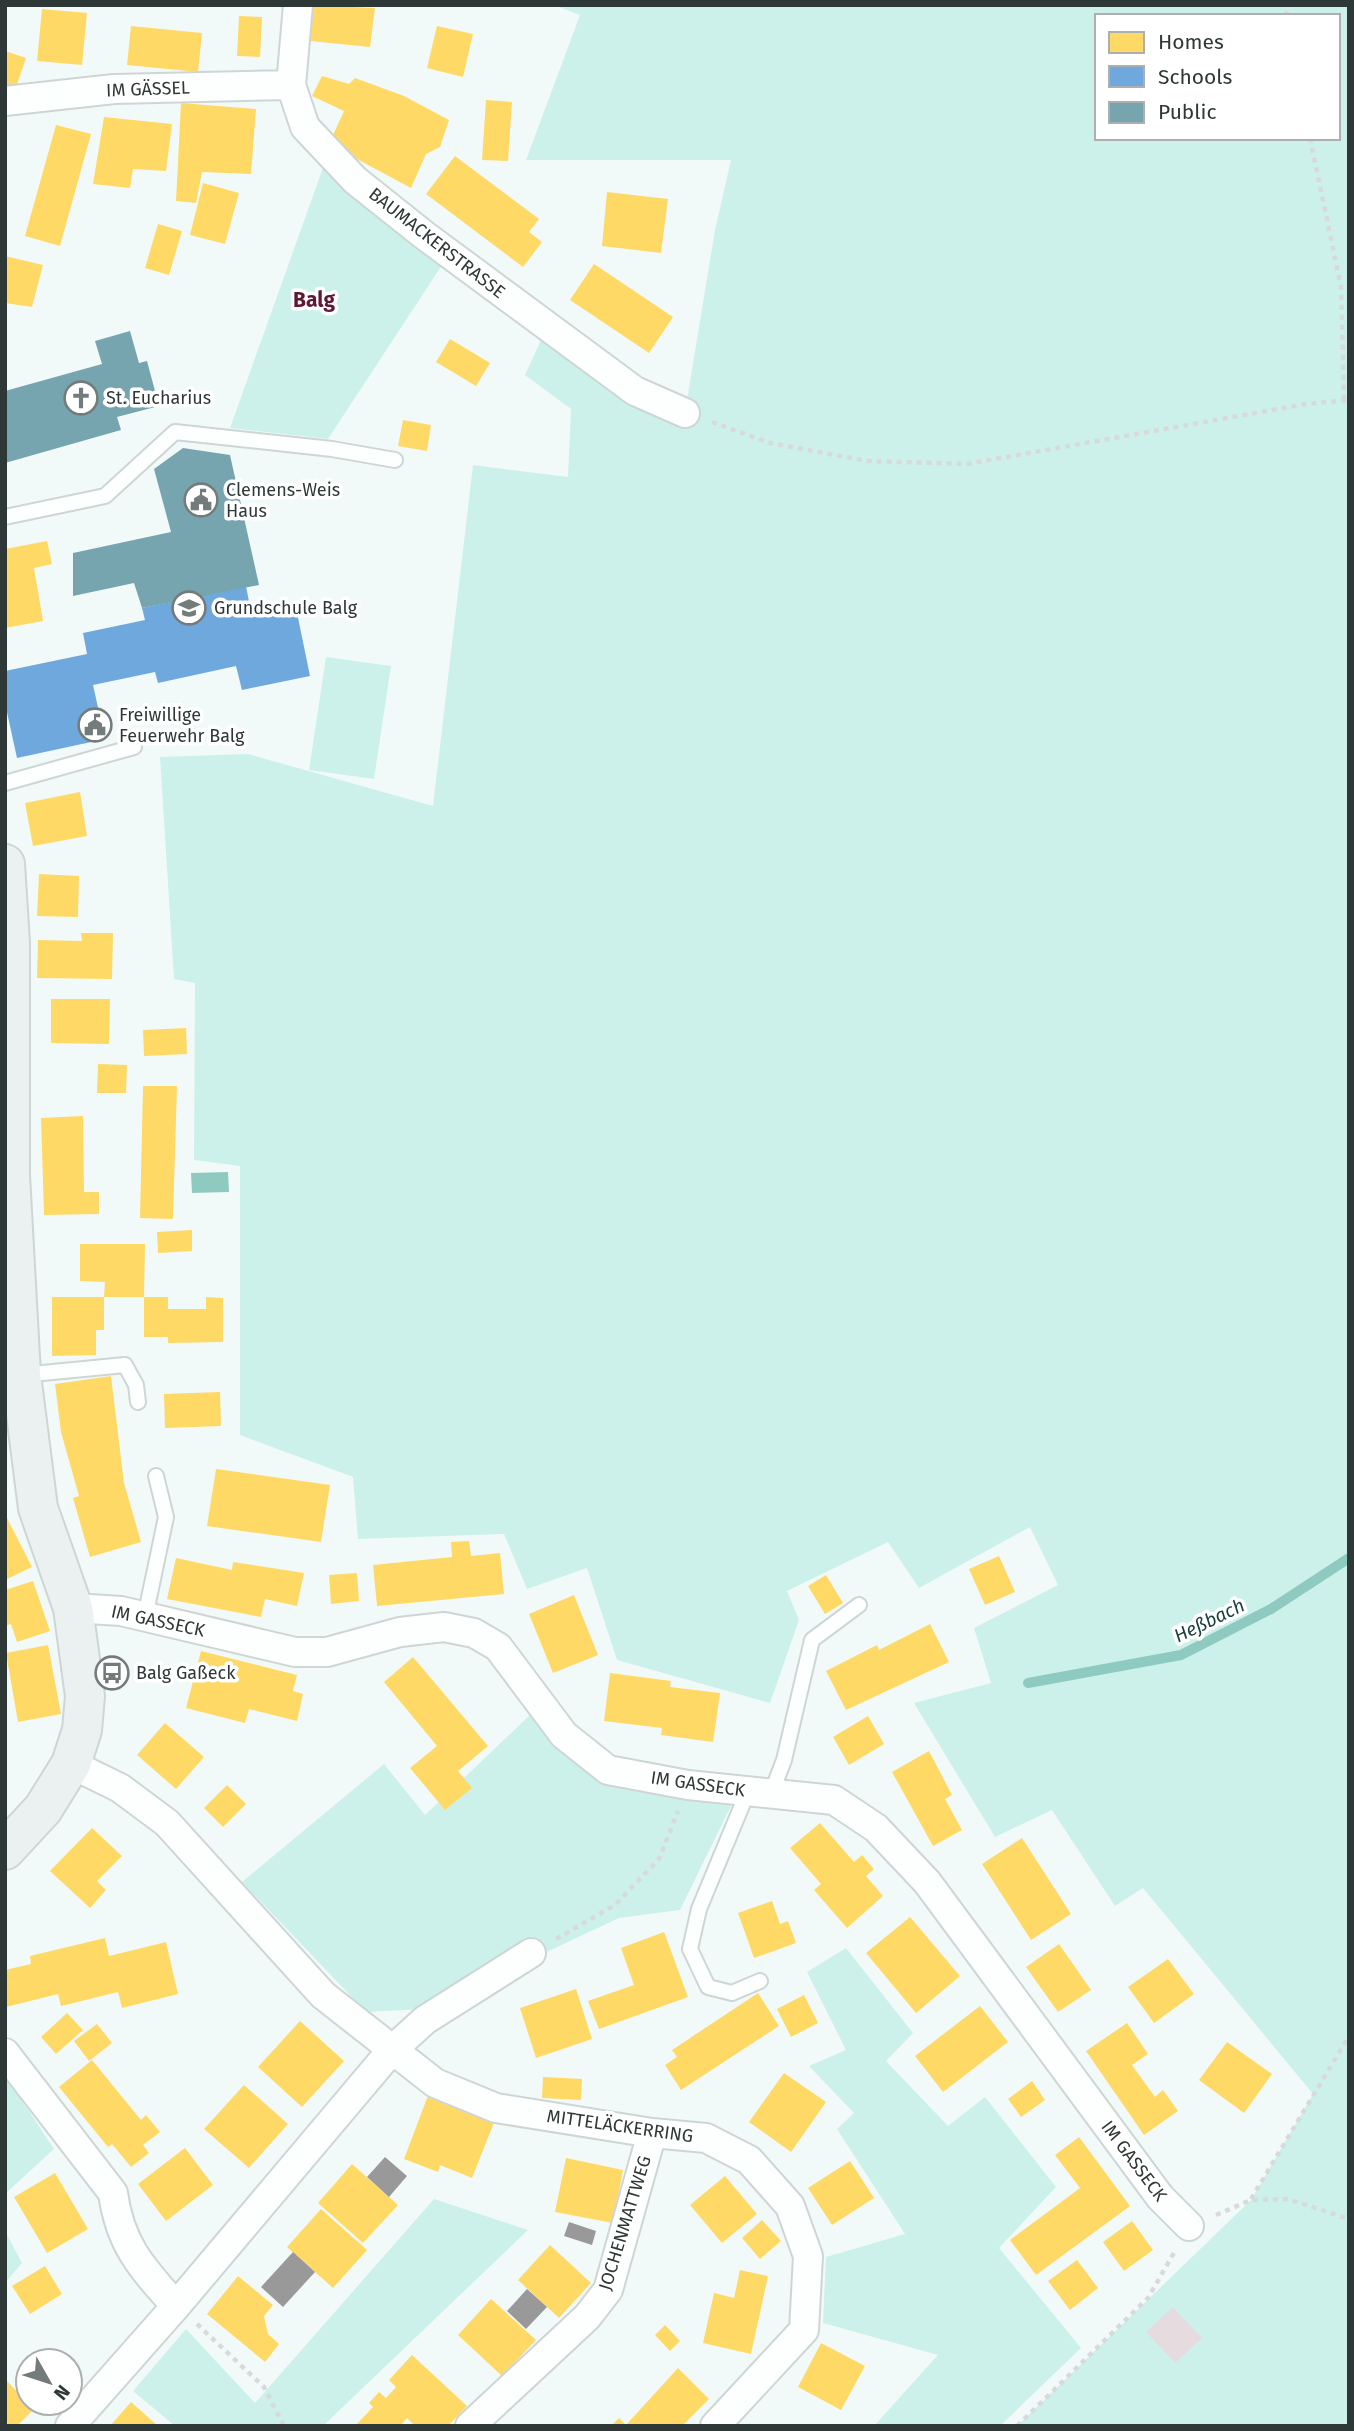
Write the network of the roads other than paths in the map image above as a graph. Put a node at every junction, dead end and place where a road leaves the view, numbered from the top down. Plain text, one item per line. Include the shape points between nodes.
1 (298, 5) edge
2 (292, 85) junction
3 (5, 101) edge
4 (685, 412) road end
5 (395, 460) dead end
6 (5, 517) edge
7 (134, 747) dead end
8 (5, 783) edge
9 (5, 864) edge
10 (21, 1375) junction
11 (138, 1402) dead end
12 (156, 1476) dead end
13 (859, 1605) dead end
14 (73, 1608) junction
15 (145, 1617) junction
16 (71, 1764) junction
17 (760, 1792) junction
18 (5, 1850) edge
19 (531, 1953) road end
20 (760, 1981) dead end
21 (391, 2051) junction
22 (5, 2053) edge
23 (652, 2133) junction
24 (1189, 2227) road end
25 (176, 2306) junction
26 (70, 2426) edge
27 (470, 2426) edge
28 (715, 2426) edge

1 - 2 street, BAUMACKERSTRASSE
2 - 3 street, IM GÄSSEL via 114,89
2 - 4 street, BAUMACKERSTRASSE via 305,127 355,180 635,391
5 - 6 lane via 175,432 105,496
7 - 8 lane
9 - 10 street via 10,943 10,1175
10 - 11 lane via 125,1365 136,1385
10 - 14 street via 38,1508
12 - 15 lane via 166,1517
13 - 17 lane via 812,1640 784,1760
14 - 15 street, IM GASSECK
14 - 16 street via 85,1696 82,1730
15 - 17 street, IM GASSECK via 295,1652 327,1652 400,1632 444,1627 474,1633 498,1647 564,1735 608,1770
16 - 18 street via 43,1809
16 - 21 street, MITTELÄCKERRING via 120,1788 167,1823 323,1994
17 - 20 lane via 699,1909 690,1949 708,1986 732,1993
17 - 24 street, IM GASSECK via 834,1800 876,1828 927,1881 1160,2197
19 - 21 street via 425,2020
21 - 23 street, MITTELÄCKERRING via 435,2083 496,2108
21 - 25 street
22 - 25 street via 113,2193 117,2221 133,2258
23 - 27 street, JOCHENMATTWEG via 608,2290 587,2317
23 - 28 street, MITTELÄCKERRING via 706,2138 749,2160 790,2206 808,2256 804,2330
25 - 26 street

